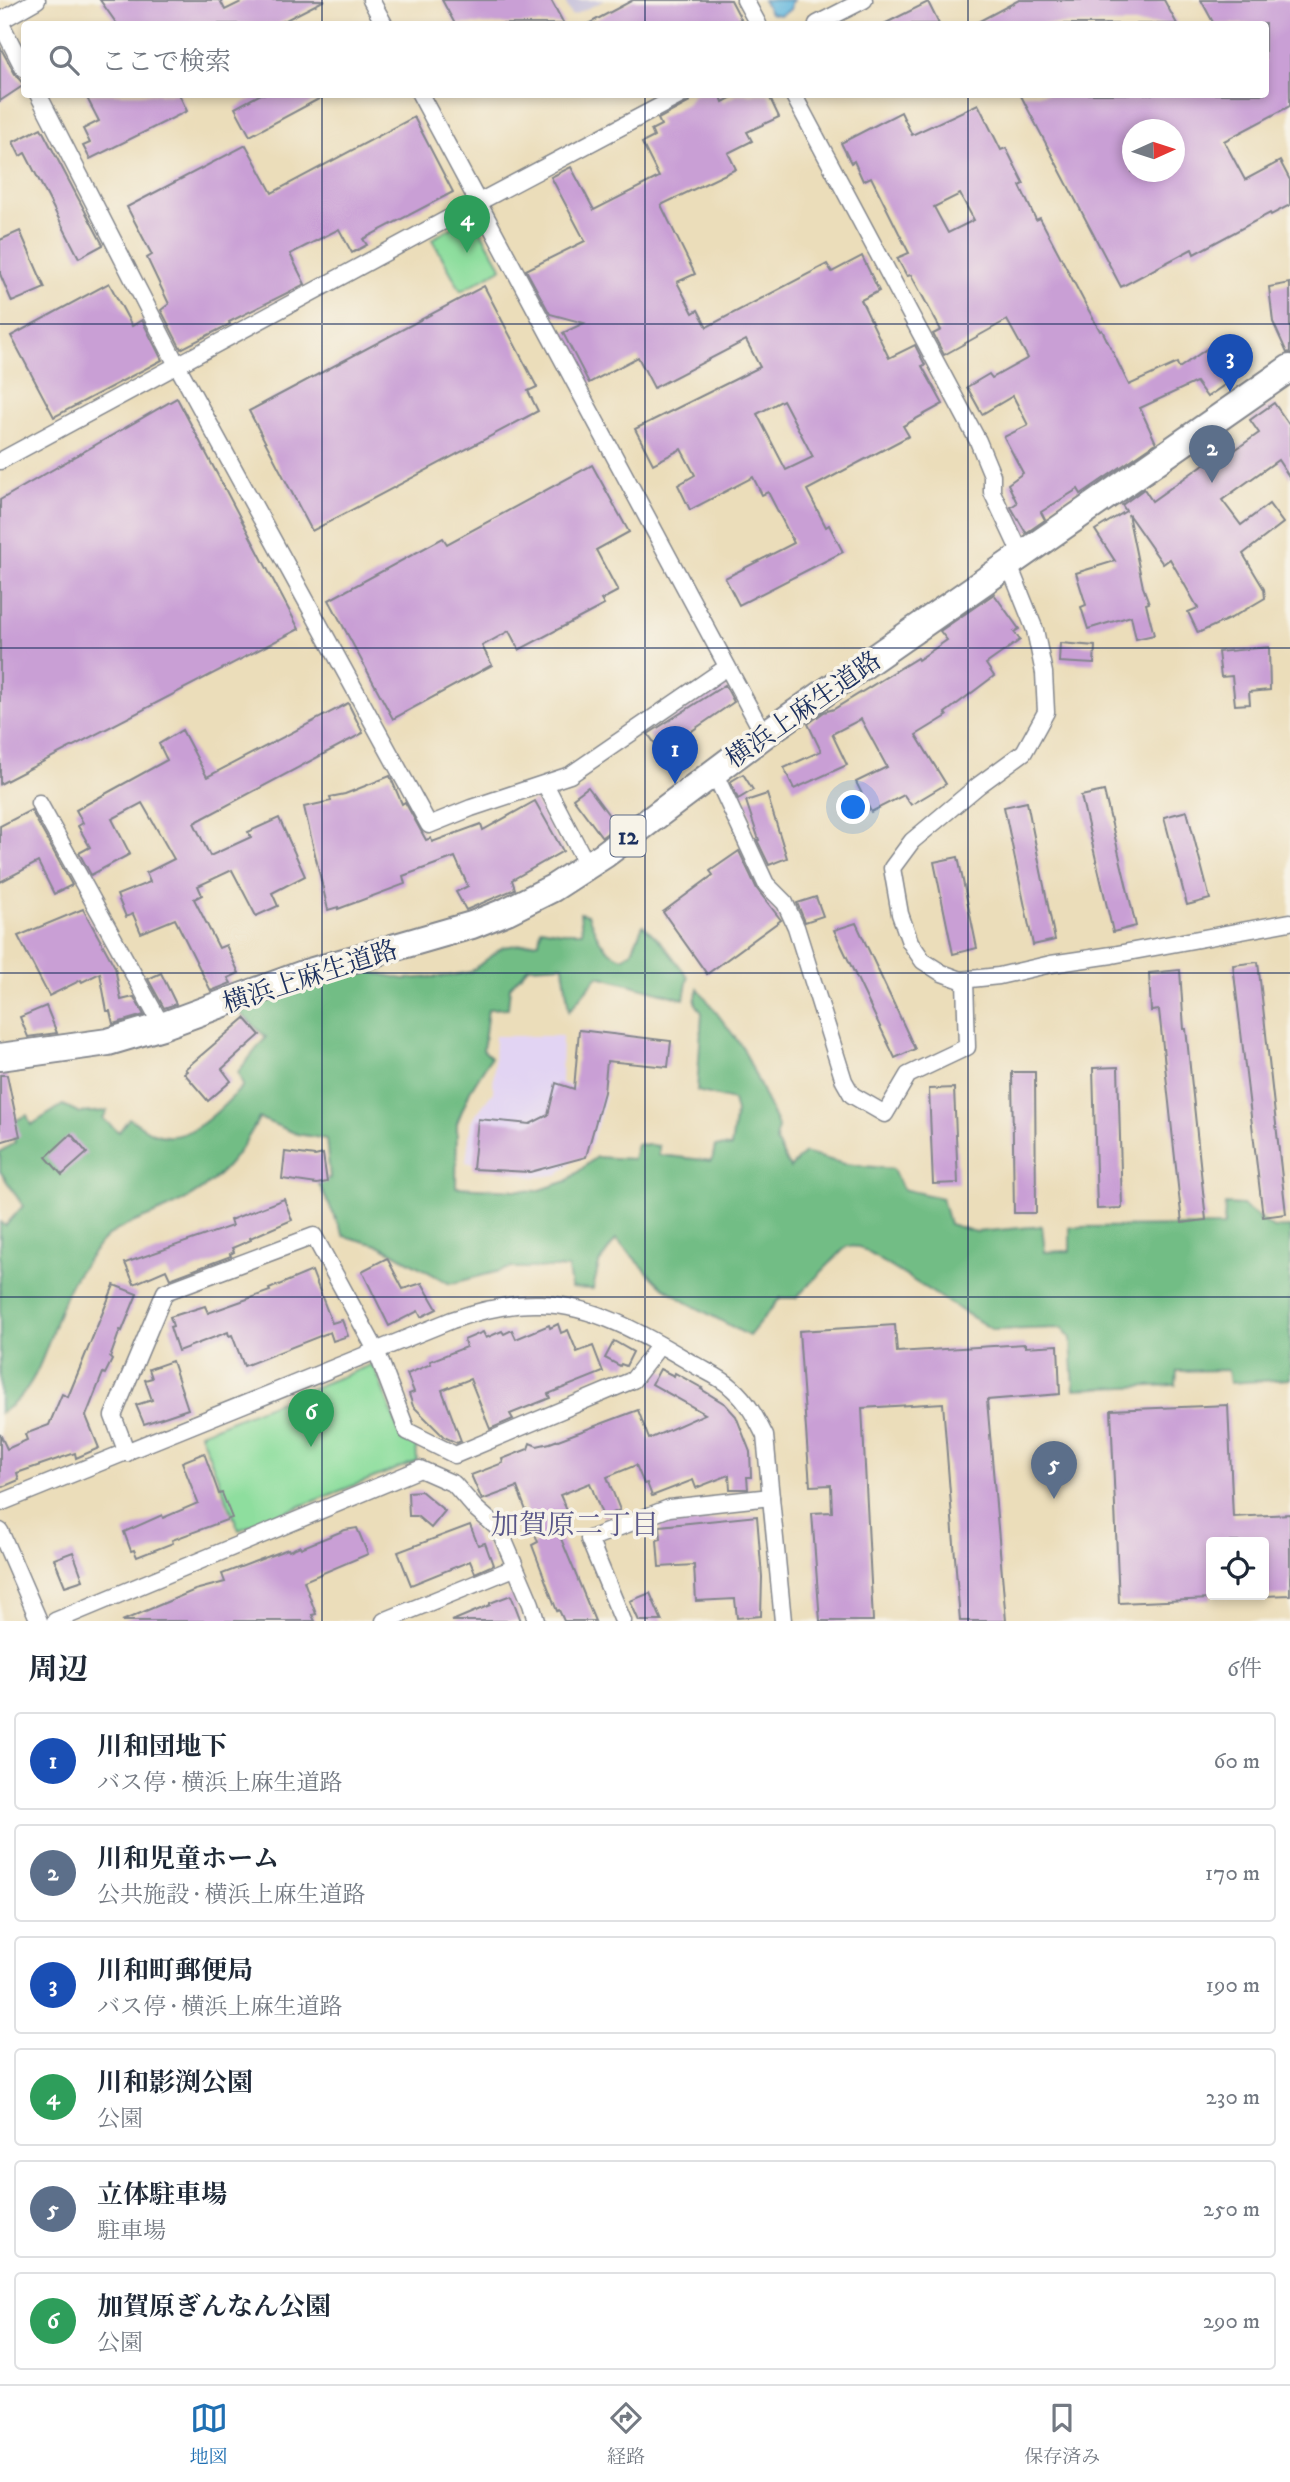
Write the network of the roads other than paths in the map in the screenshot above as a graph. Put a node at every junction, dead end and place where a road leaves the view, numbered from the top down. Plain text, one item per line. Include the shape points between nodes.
1 (37, 0) edge
2 (371, 0) edge
3 (745, 0) edge
4 (864, 0) edge
5 (0, 21) edge
6 (382, 21) edge
7 (756, 21) edge
8 (823, 21) edge
9 (21, 63) edge
10 (40, 98) edge
11 (422, 98) edge
12 (675, 98) edge
13 (795, 98) edge
14 (477, 203) junction
15 (177, 365) junction
16 (1290, 368) edge
17 (0, 461) edge
18 (1016, 561) junction
19 (727, 667) junction
20 (764, 736) junction
21 (714, 772) junction
22 (544, 783) junction
23 (39, 803) dead end
24 (587, 866) junction
25 (1290, 922) edge
26 (965, 980) junction
27 (162, 1026) junction
28 (0, 1057) edge
29 (660, 1345) junction
30 (376, 1350) junction
31 (127, 1453) junction
32 (771, 1497) junction
33 (0, 1503) edge
34 (0, 1531) edge
35 (514, 1568) junction
36 (39, 1621) edge
37 (55, 1621) edge
38 (384, 1621) edge
39 (536, 1621) edge
40 (623, 1621) edge
41 (783, 1621) edge

1 - 5 street
2 - 6 street
3 - 7 street
4 - 8 street
5 - 9 street
10 - 15 street
11 - 14 street
12 - 14 street
13 - 18 street via 978,441
14 - 15 street
14 - 19 street
15 - 17 street
15 - 22 street via 429,825
16 - 18 main road, 横浜上麻生道路 / 12
18 - 20 main road, 横浜上麻生道路 / 12
18 - 26 street via 1044,673 1046,712 1024,752 912,841 892,868 910,943 923,961
19 - 20 street
19 - 22 street via 569,775
20 - 21 main road, 横浜上麻生道路 / 12
21 - 24 main road, 横浜上麻生道路 / 12
21 - 26 street via 766,884 785,903 796,927 840,1071 852,1095 885,1114 908,1076 967,1047
22 - 24 street
23 - 27 street
24 - 27 main road, 横浜上麻生道路 / 12 via 554,888 472,925 306,973
25 - 26 street
27 - 28 main road, 横浜上麻生道路 / 12 via 108,1042
29 - 30 street via 600,1315 543,1304 485,1308
29 - 30 street via 633,1380 456,1455 407,1432
29 - 32 street via 731,1386 752,1409 765,1436
30 - 31 street
30 - 31 street via 314,1236 165,1292 113,1416
31 - 33 street
32 - 40 street via 669,1508 589,1539
32 - 41 street
34 - 36 street
35 - 37 street via 499,1529 454,1484 421,1469
35 - 38 street
35 - 39 street

